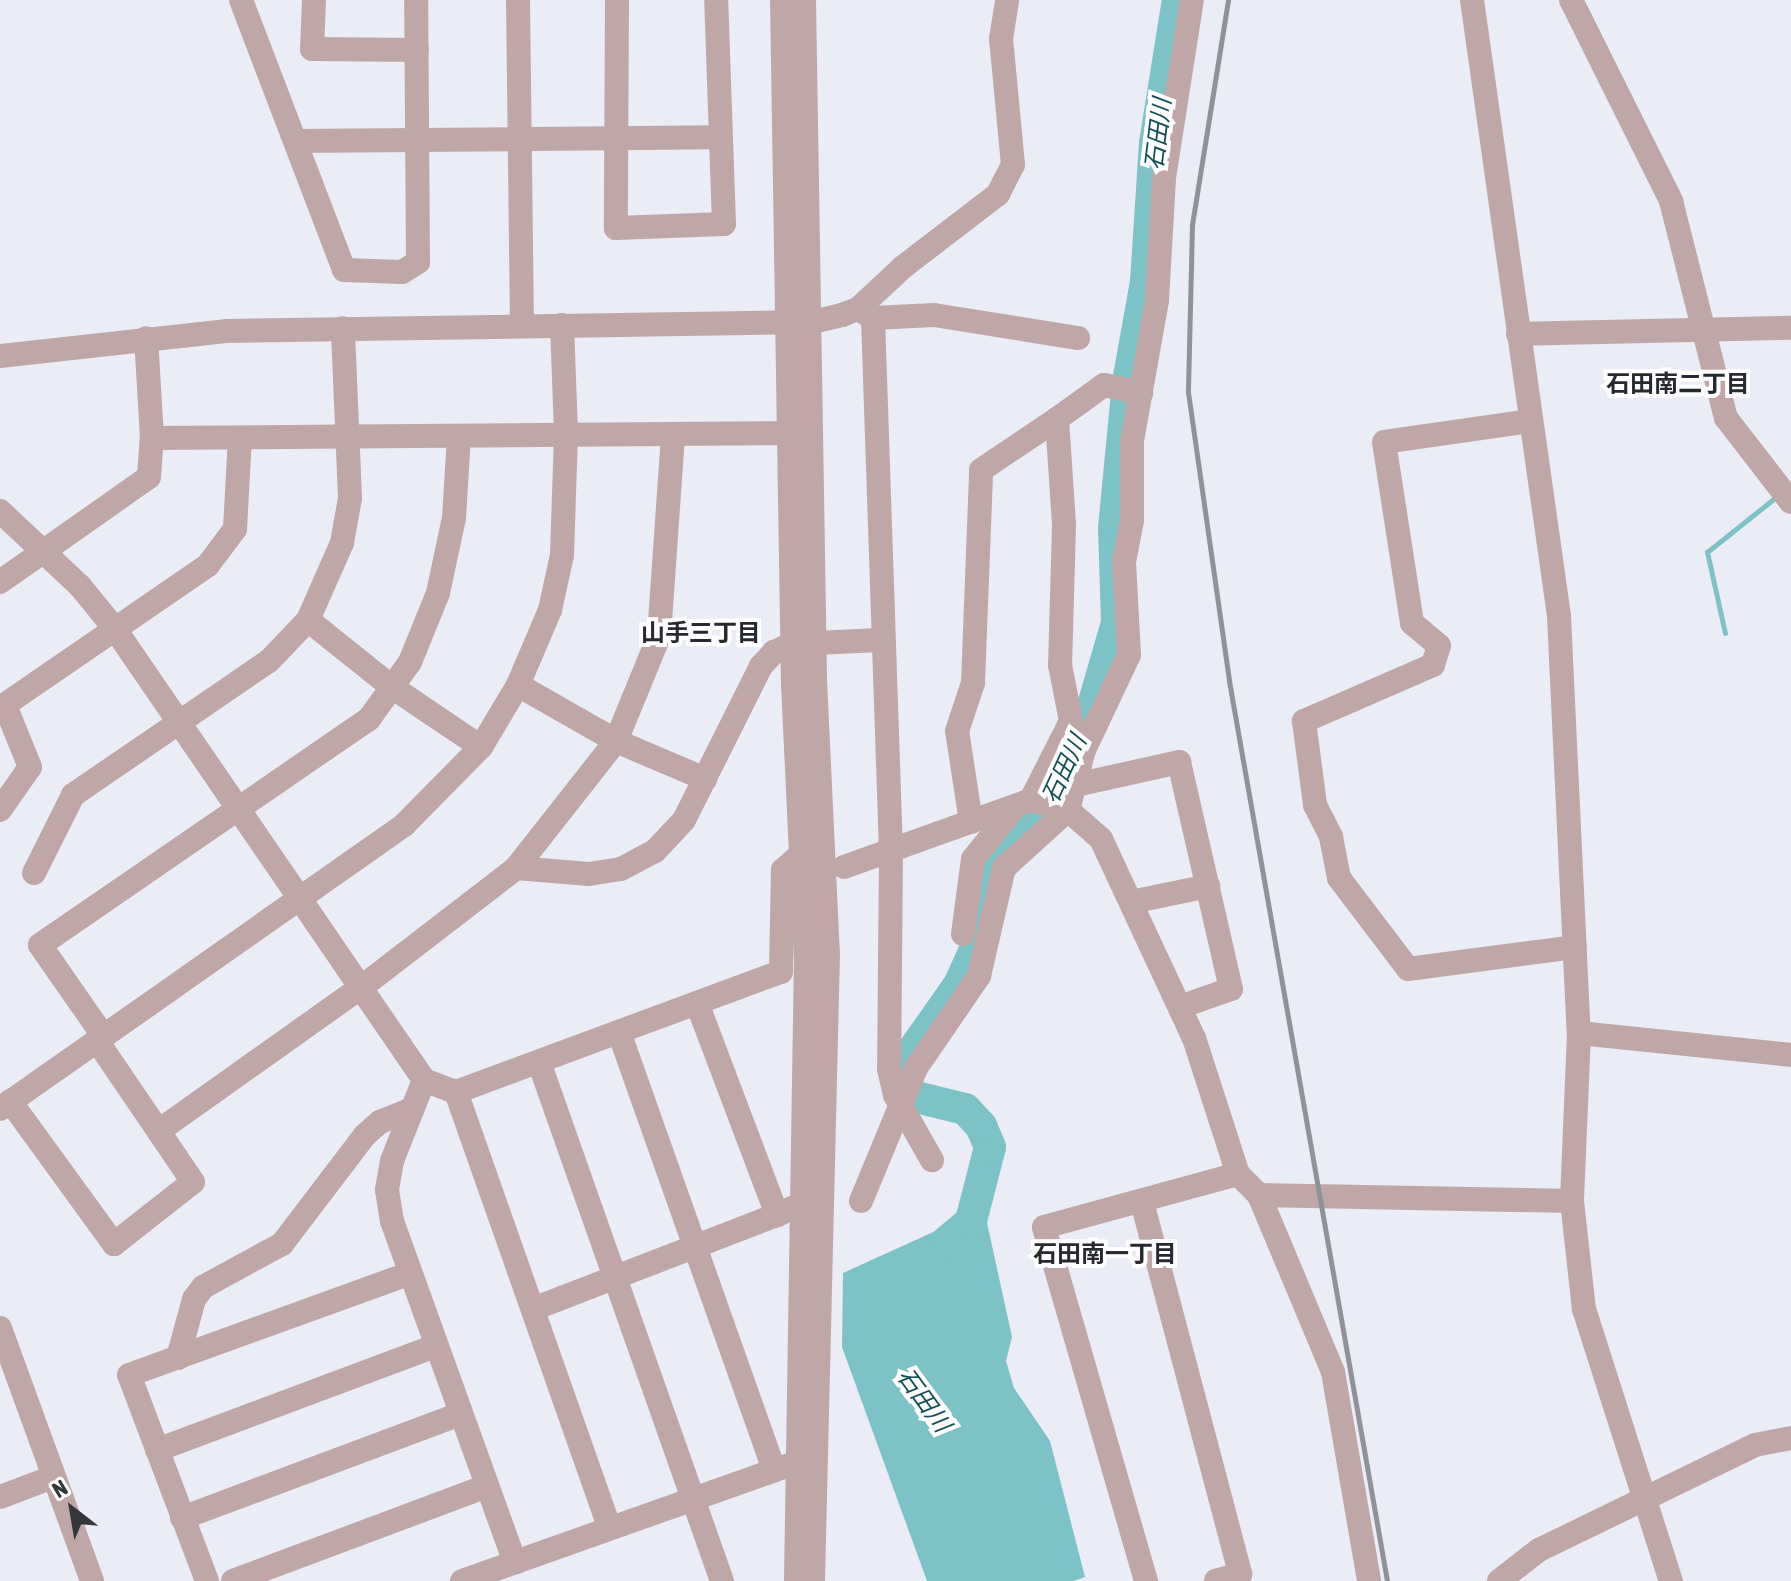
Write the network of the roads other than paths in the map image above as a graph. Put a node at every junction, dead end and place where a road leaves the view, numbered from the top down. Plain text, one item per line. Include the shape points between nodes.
1 (241, 0) edge
2 (314, 0) edge
3 (416, 0) edge
4 (518, 0) edge
5 (617, 0) edge
6 (716, 0) edge
7 (782, 0) edge
8 (804, 0) edge
9 (1007, 0) edge
10 (1192, 0) edge
11 (1472, 0) edge
12 (1571, 0) edge
13 (417, 50) junction
14 (717, 137) junction
15 (614, 139) junction
16 (296, 141) junction
17 (418, 141) junction
18 (520, 141) junction
19 (866, 314) junction
20 (800, 322) junction
21 (522, 325) junction
22 (562, 325) junction
23 (343, 328) junction
24 (1791, 328) edge
25 (1703, 329) junction
26 (1518, 334) junction
27 (146, 338) junction
28 (1078, 338) dead end
29 (0, 356) edge
30 (1141, 393) junction
31 (1057, 419) junction
32 (1531, 421) junction
33 (566, 433) junction
34 (790, 433) junction
35 (673, 435) junction
36 (459, 437) junction
37 (152, 438) junction
38 (240, 438) junction
39 (349, 438) junction
40 (1790, 499) edge
41 (0, 511) edge
42 (41, 552) junction
43 (0, 582) edge
44 (308, 620) junction
45 (115, 629) junction
46 (881, 640) junction
47 (803, 644) junction
48 (518, 685) junction
49 (392, 687) junction
50 (3, 708) edge
51 (177, 720) junction
52 (1071, 721) junction
53 (616, 741) junction
54 (481, 747) junction
55 (1084, 750) junction
56 (705, 779) junction
57 (1069, 798) junction
58 (1024, 802) junction
59 (239, 807) junction
60 (0, 810) edge
61 (971, 822) junction
62 (891, 851) junction
63 (800, 855) junction
64 (844, 867) dead end
65 (516, 868) junction
66 (34, 873) dead end
67 (1208, 886) junction
68 (303, 899) junction
69 (1131, 902) junction
70 (963, 934) dead end
71 (1575, 947) junction
72 (363, 986) junction
73 (697, 1003) junction
74 (1180, 1007) junction
75 (619, 1032) junction
76 (1579, 1033) junction
77 (100, 1039) junction
78 (1791, 1055) edge
79 (539, 1062) junction
80 (424, 1080) junction
81 (456, 1092) junction
82 (899, 1103) junction
83 (5, 1105) edge
84 (412, 1109) junction
85 (160, 1130) junction
86 (932, 1160) dead end
87 (1238, 1174) junction
88 (1259, 1195) junction
89 (861, 1201) dead end
90 (1572, 1201) junction
91 (1142, 1202) junction
92 (802, 1207) junction
93 (777, 1215) junction
94 (695, 1246) junction
95 (408, 1274) junction
96 (615, 1277) junction
97 (533, 1309) junction
98 (0, 1328) edge
99 (435, 1346) junction
100 (178, 1358) junction
101 (6, 1364) edge
102 (460, 1414) junction
103 (1791, 1438) edge
104 (157, 1450) junction
105 (795, 1465) junction
106 (53, 1477) junction
107 (487, 1486) junction
108 (694, 1496) junction
109 (0, 1497) edge
110 (1642, 1503) junction
111 (182, 1518) junction
112 (609, 1527) junction
113 (515, 1562) junction
114 (1672, 1578) edge
115 (92, 1581) edge
116 (207, 1581) edge
117 (233, 1581) edge
118 (462, 1581) edge
119 (722, 1581) edge
120 (796, 1581) edge
121 (813, 1581) edge
122 (1146, 1581) edge
123 (1216, 1581) edge
124 (1369, 1581) edge
125 (1499, 1581) edge

1 - 16 street
2 - 13 street via 312,49
3 - 13 street
4 - 18 street
5 - 15 street
6 - 14 street
7 - 20 street
8 - 20 street
9 - 19 street via 1001,39 1013,165 998,194 903,267
10 - 30 street via 1171,112 1157,300
11 - 26 street
12 - 25 street via 1671,201
13 - 17 street
14 - 15 street
14 - 15 street via 724,224 616,228
15 - 18 street
16 - 17 street
16 - 17 street via 344,270 402,272 418,262
17 - 18 street
18 - 21 street
19 - 20 street
19 - 28 street via 934,315
19 - 46 street
20 - 22 street
20 - 34 street
20 - 47 street
21 - 22 street
21 - 23 street
22 - 33 street
23 - 27 street
23 - 39 street
24 - 25 street
25 - 26 street
25 - 40 street via 1726,418
26 - 32 street
27 - 29 street
27 - 37 street
30 - 31 street via 1104,385
30 - 55 street via 1132,441 1132,520 1124,562 1129,655
31 - 52 street via 1064,525 1060,665
31 - 61 street via 981,470 973,683 957,731
32 - 71 street via 1559,616
32 - 71 street via 1384,442 1412,623 1439,646 1433,665 1304,721 1315,805 1331,837 1339,878 1408,969
33 - 35 street
33 - 36 street
33 - 48 street via 562,555 550,610
34 - 35 street
34 - 47 street
35 - 53 street via 659,636
36 - 39 street
36 - 49 street via 454,518 438,593 410,662
37 - 38 street
37 - 42 street via 149,477
38 - 39 street
38 - 45 street via 235,529 208,565
39 - 44 street via 350,498 342,543
41 - 42 street
42 - 43 street
42 - 45 street via 80,586
44 - 49 street
44 - 51 street via 269,661
45 - 50 street
45 - 51 street
46 - 47 street
46 - 62 street
47 - 56 street via 774,652 761,666
47 - 63 street
47 - 105 street via 829,1040 818,1229
48 - 53 street
48 - 54 street
49 - 54 street
49 - 59 street via 369,719
50 - 60 street via 30,767
51 - 59 street
51 - 66 street via 73,795
52 - 55 street
52 - 58 street
53 - 56 street
53 - 65 street
54 - 68 street via 404,825
55 - 57 street
56 - 65 street via 679,827 655,851 621,869 573,874
57 - 58 street
57 - 67 street via 1179,762
57 - 69 street via 1101,839
57 - 82 street via 1004,868 979,976 916,1068
58 - 61 street
58 - 70 street via 973,859
59 - 68 street
59 - 77 street via 40,945
61 - 62 street
62 - 64 street
62 - 82 street via 889,1069
63 - 73 street via 783,870 781,972
63 - 92 street via 806,986
65 - 72 street
67 - 69 street
67 - 74 street via 1231,989
68 - 72 street
68 - 77 street
69 - 74 street
71 - 76 street
72 - 80 street
72 - 85 street
73 - 75 street
73 - 93 street
74 - 87 street
75 - 79 street
75 - 94 street
76 - 78 street
76 - 90 street
77 - 83 street
77 - 85 street
79 - 81 street
79 - 96 street
80 - 81 street
80 - 84 street
81 - 97 street
82 - 86 street
82 - 89 street
83 - 85 street via 114,1244 193,1182
84 - 95 street via 401,1128 387,1190
84 - 100 street via 380,1122 365,1135 282,1244 203,1287 194,1299
87 - 88 street
87 - 91 street
88 - 90 street
88 - 124 street via 1333,1372
90 - 110 street via 1584,1309
91 - 122 street via 1044,1227
91 - 123 street via 1240,1574
92 - 93 street
92 - 105 street
93 - 94 street
94 - 96 street
94 - 105 street
95 - 99 street
95 - 100 street
96 - 97 street
96 - 108 street
97 - 112 street
98 - 101 street
99 - 102 street
99 - 104 street
100 - 104 street via 129,1375
101 - 106 street
102 - 107 street
102 - 111 street
103 - 110 street via 1755,1445
104 - 111 street
105 - 108 street
105 - 120 street
105 - 121 street
106 - 109 street
106 - 115 street
107 - 113 street
107 - 117 street
108 - 112 street
108 - 119 street
110 - 114 street
110 - 125 street via 1539,1550
111 - 116 street
112 - 113 street
113 - 118 street

